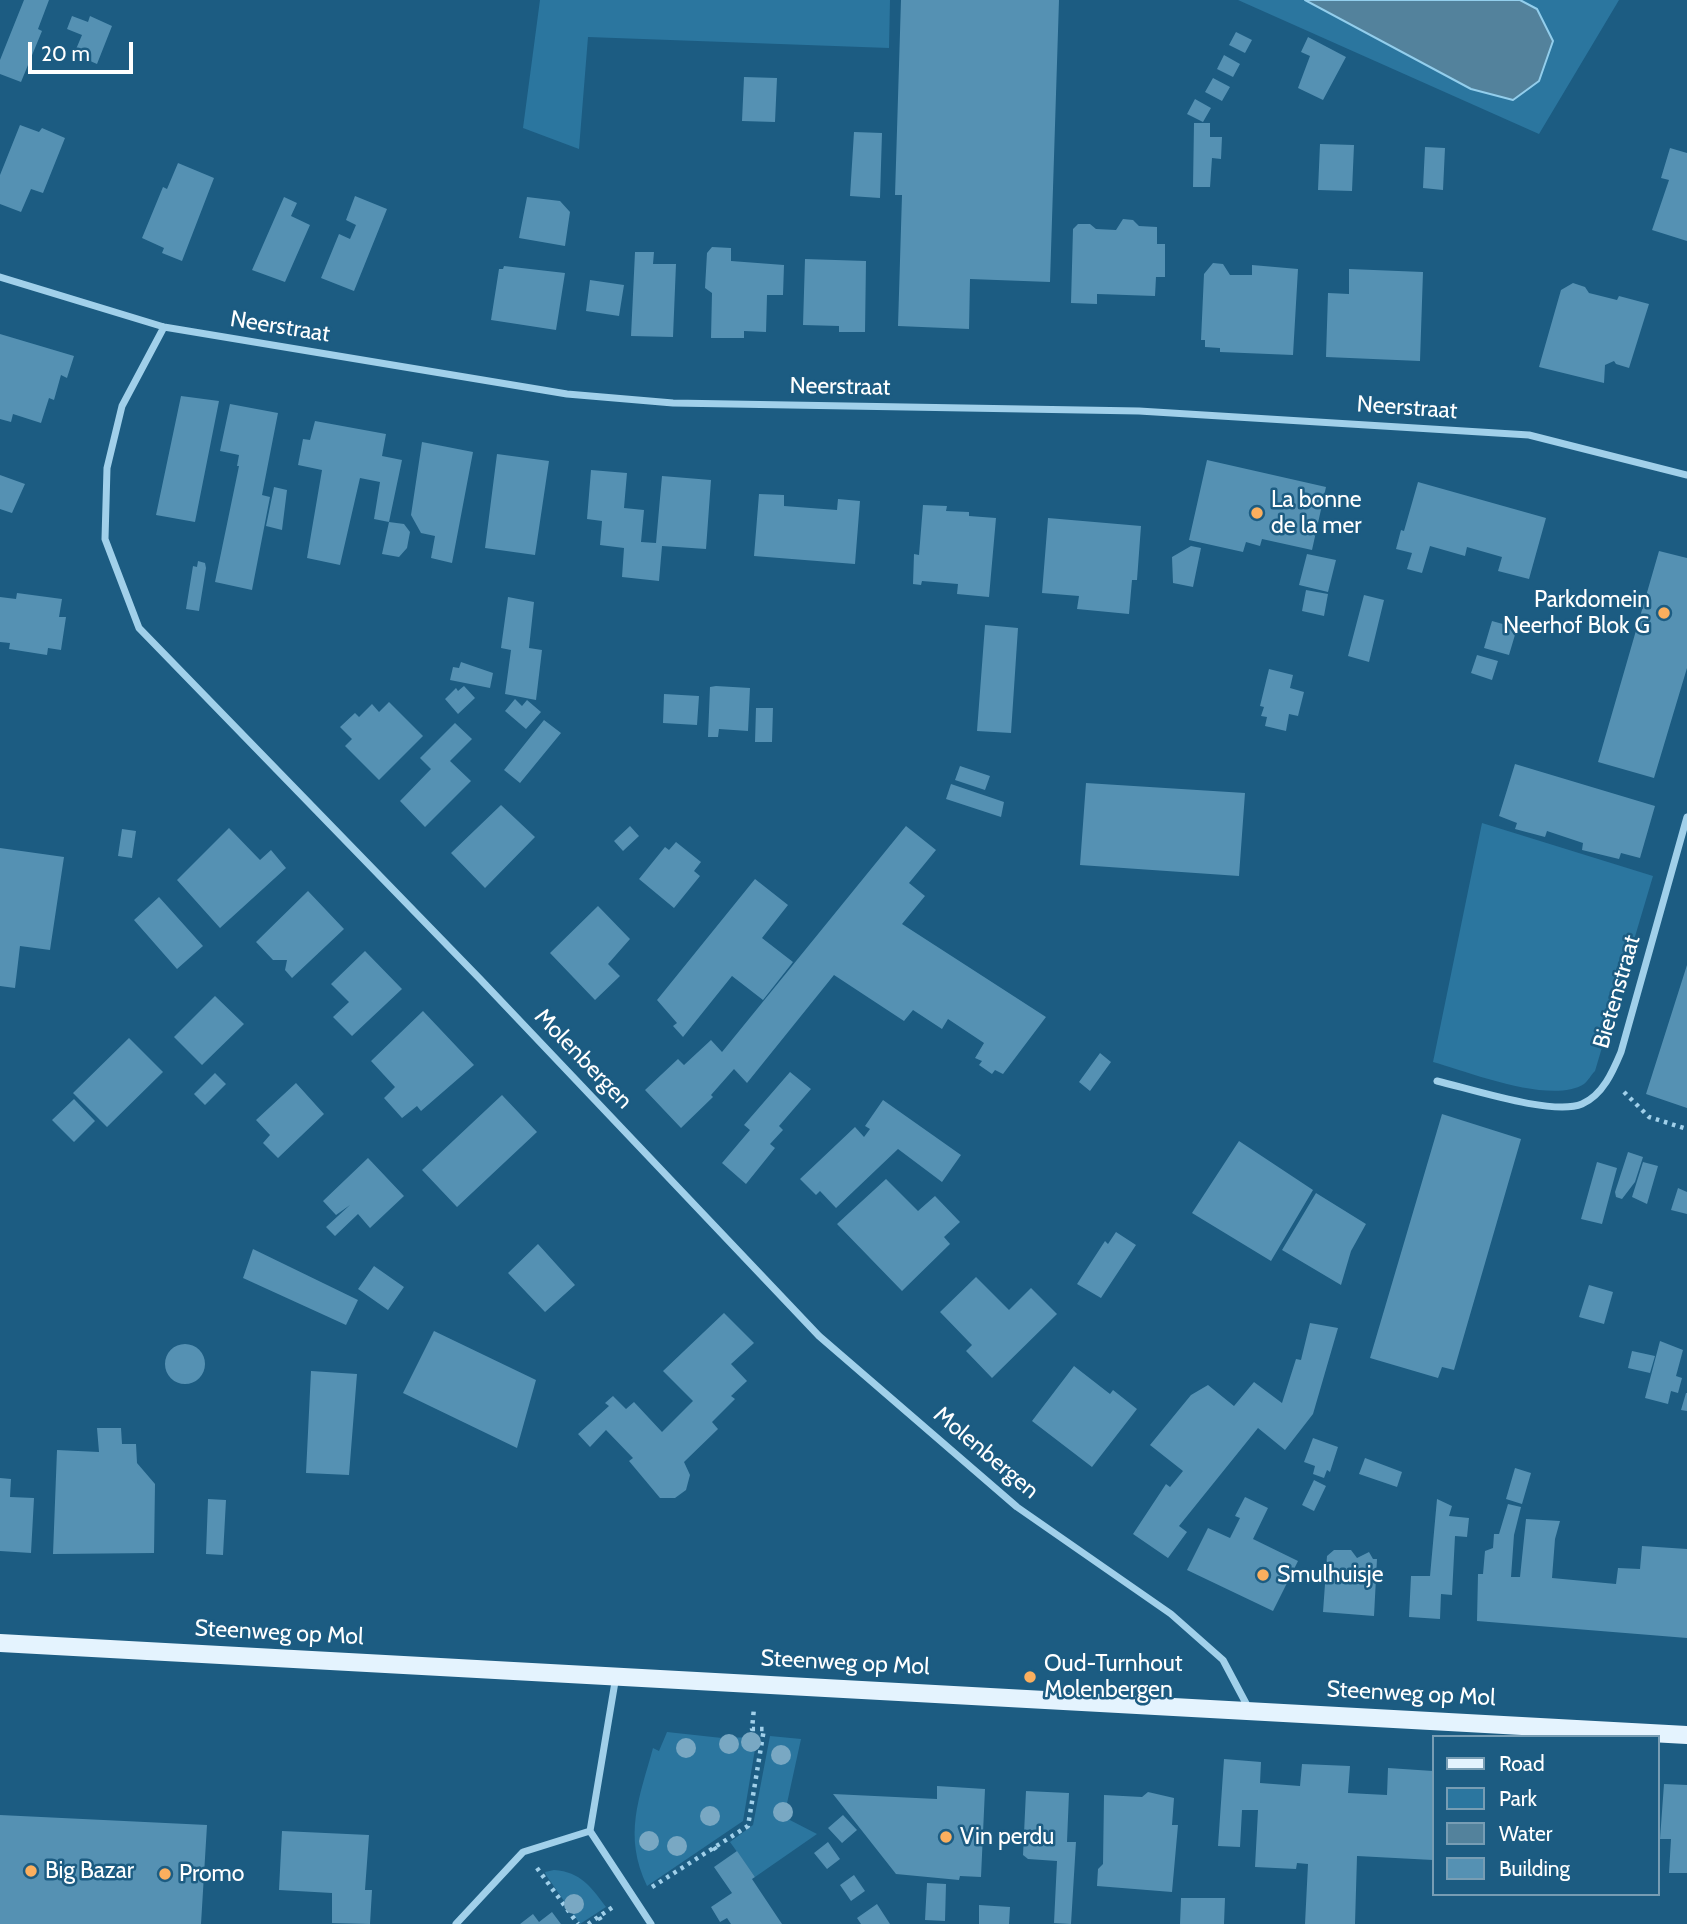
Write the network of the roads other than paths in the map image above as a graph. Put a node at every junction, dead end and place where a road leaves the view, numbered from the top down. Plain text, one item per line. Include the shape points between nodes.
1 (0, 277) edge
2 (164, 327) junction
3 (1687, 475) edge
4 (1687, 817) edge
5 (1437, 1082) dead end
6 (0, 1643) edge
7 (617, 1675) junction
8 (1249, 1709) junction
9 (1687, 1734) edge
10 (590, 1831) junction
11 (456, 1924) edge
12 (651, 1924) edge

1 - 2 street, Neerstraat
2 - 3 street, Neerstraat via 567,394 673,404 1139,411 1529,435
2 - 8 street, Molenbergen via 122,406 107,468 105,539 139,628 819,1336 1017,1507 1171,1614 1223,1660
4 - 5 street, Bietenstraat via 1621,1052 1597,1093 1582,1104 1555,1109
6 - 7 main road, Steenweg op Mol
7 - 8 main road, Steenweg op Mol
7 - 10 street
8 - 9 main road, Steenweg op Mol
10 - 11 street via 523,1852
10 - 12 street

